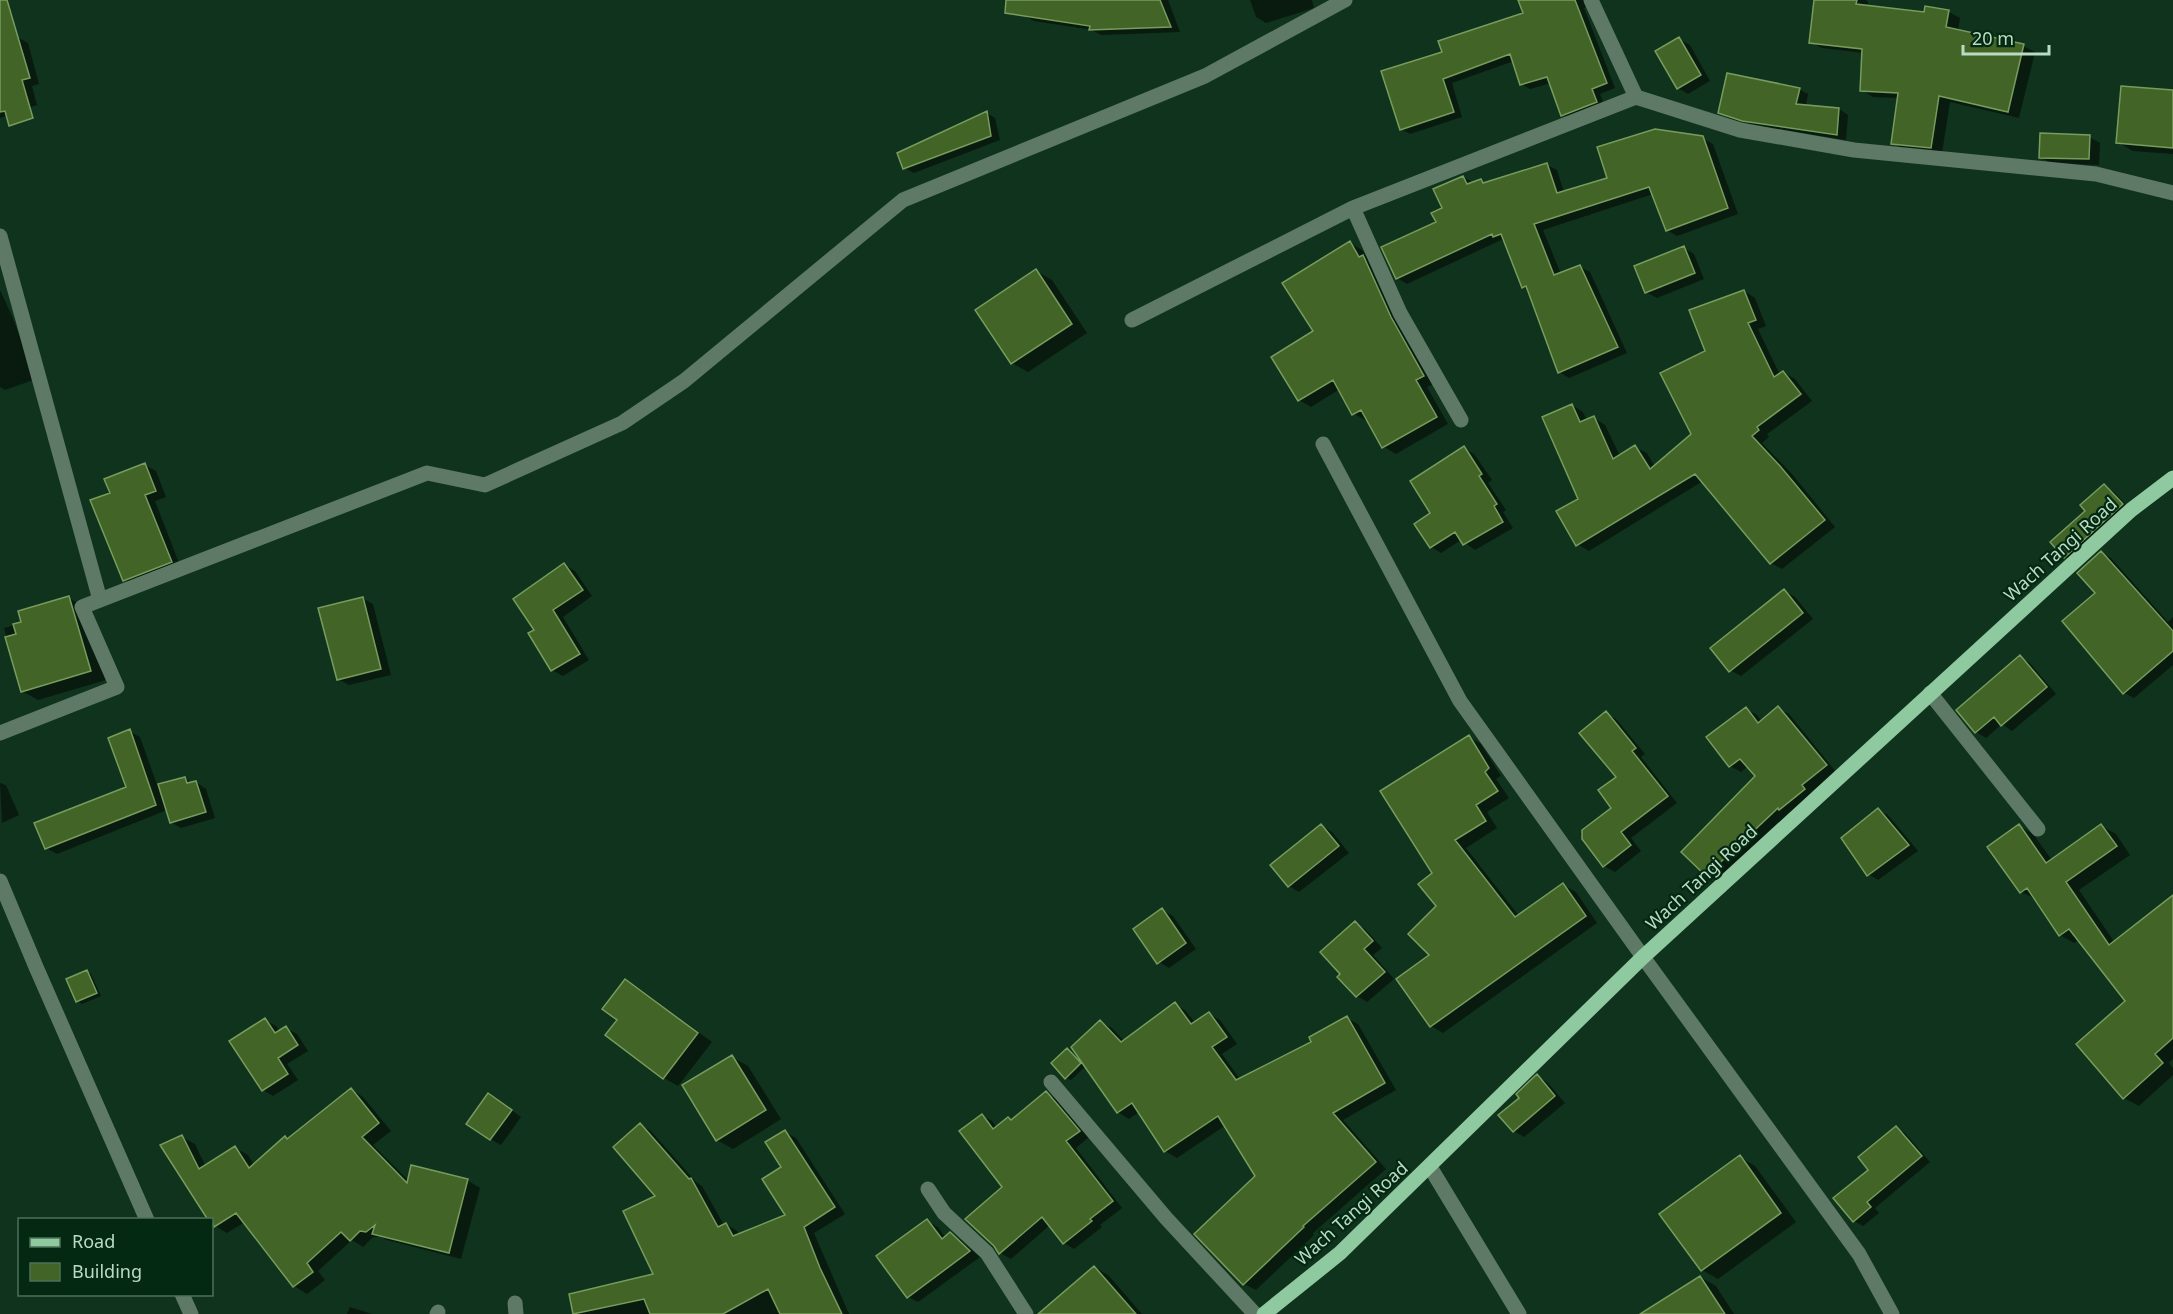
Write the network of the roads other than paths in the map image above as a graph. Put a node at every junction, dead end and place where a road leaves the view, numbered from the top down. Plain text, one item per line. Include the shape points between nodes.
1 (1345, 0) edge
2 (1591, 0) edge
3 (1636, 97) junction
4 (2173, 194) edge
5 (1353, 208) junction
6 (0, 236) edge
7 (1132, 320) dead end
8 (1461, 420) dead end
9 (1323, 444) dead end
10 (2173, 478) edge
11 (100, 600) junction
12 (1930, 693) junction
13 (0, 733) edge
14 (2038, 830) dead end
15 (0, 880) edge
16 (1643, 957) junction
17 (1051, 1082) dead end
18 (1430, 1167) junction
19 (928, 1189) dead end
20 (146, 1218) edge
21 (183, 1296) edge
22 (191, 1314) edge
23 (1026, 1314) edge
24 (1255, 1314) edge
25 (1264, 1314) edge
26 (1519, 1314) edge
27 (1892, 1314) edge

1 - 11 street via 1205,76 903,200 684,381 622,423 485,486 427,473
2 - 3 street
3 - 4 street via 1740,130 1854,150 2096,174
3 - 5 street
5 - 7 street
5 - 8 street via 1400,313
6 - 11 street
9 - 16 street via 1460,701
10 - 12 main road, Wach Tangi Road via 2131,510
11 - 13 street via 82,607 117,687
12 - 14 street
12 - 16 main road, Wach Tangi Road
15 - 20 street
16 - 18 main road, Wach Tangi Road
16 - 27 street via 1859,1254
17 - 24 street via 1166,1218
18 - 25 main road, Wach Tangi Road via 1340,1253
18 - 26 street
19 - 23 street via 944,1213 987,1253
21 - 22 street

